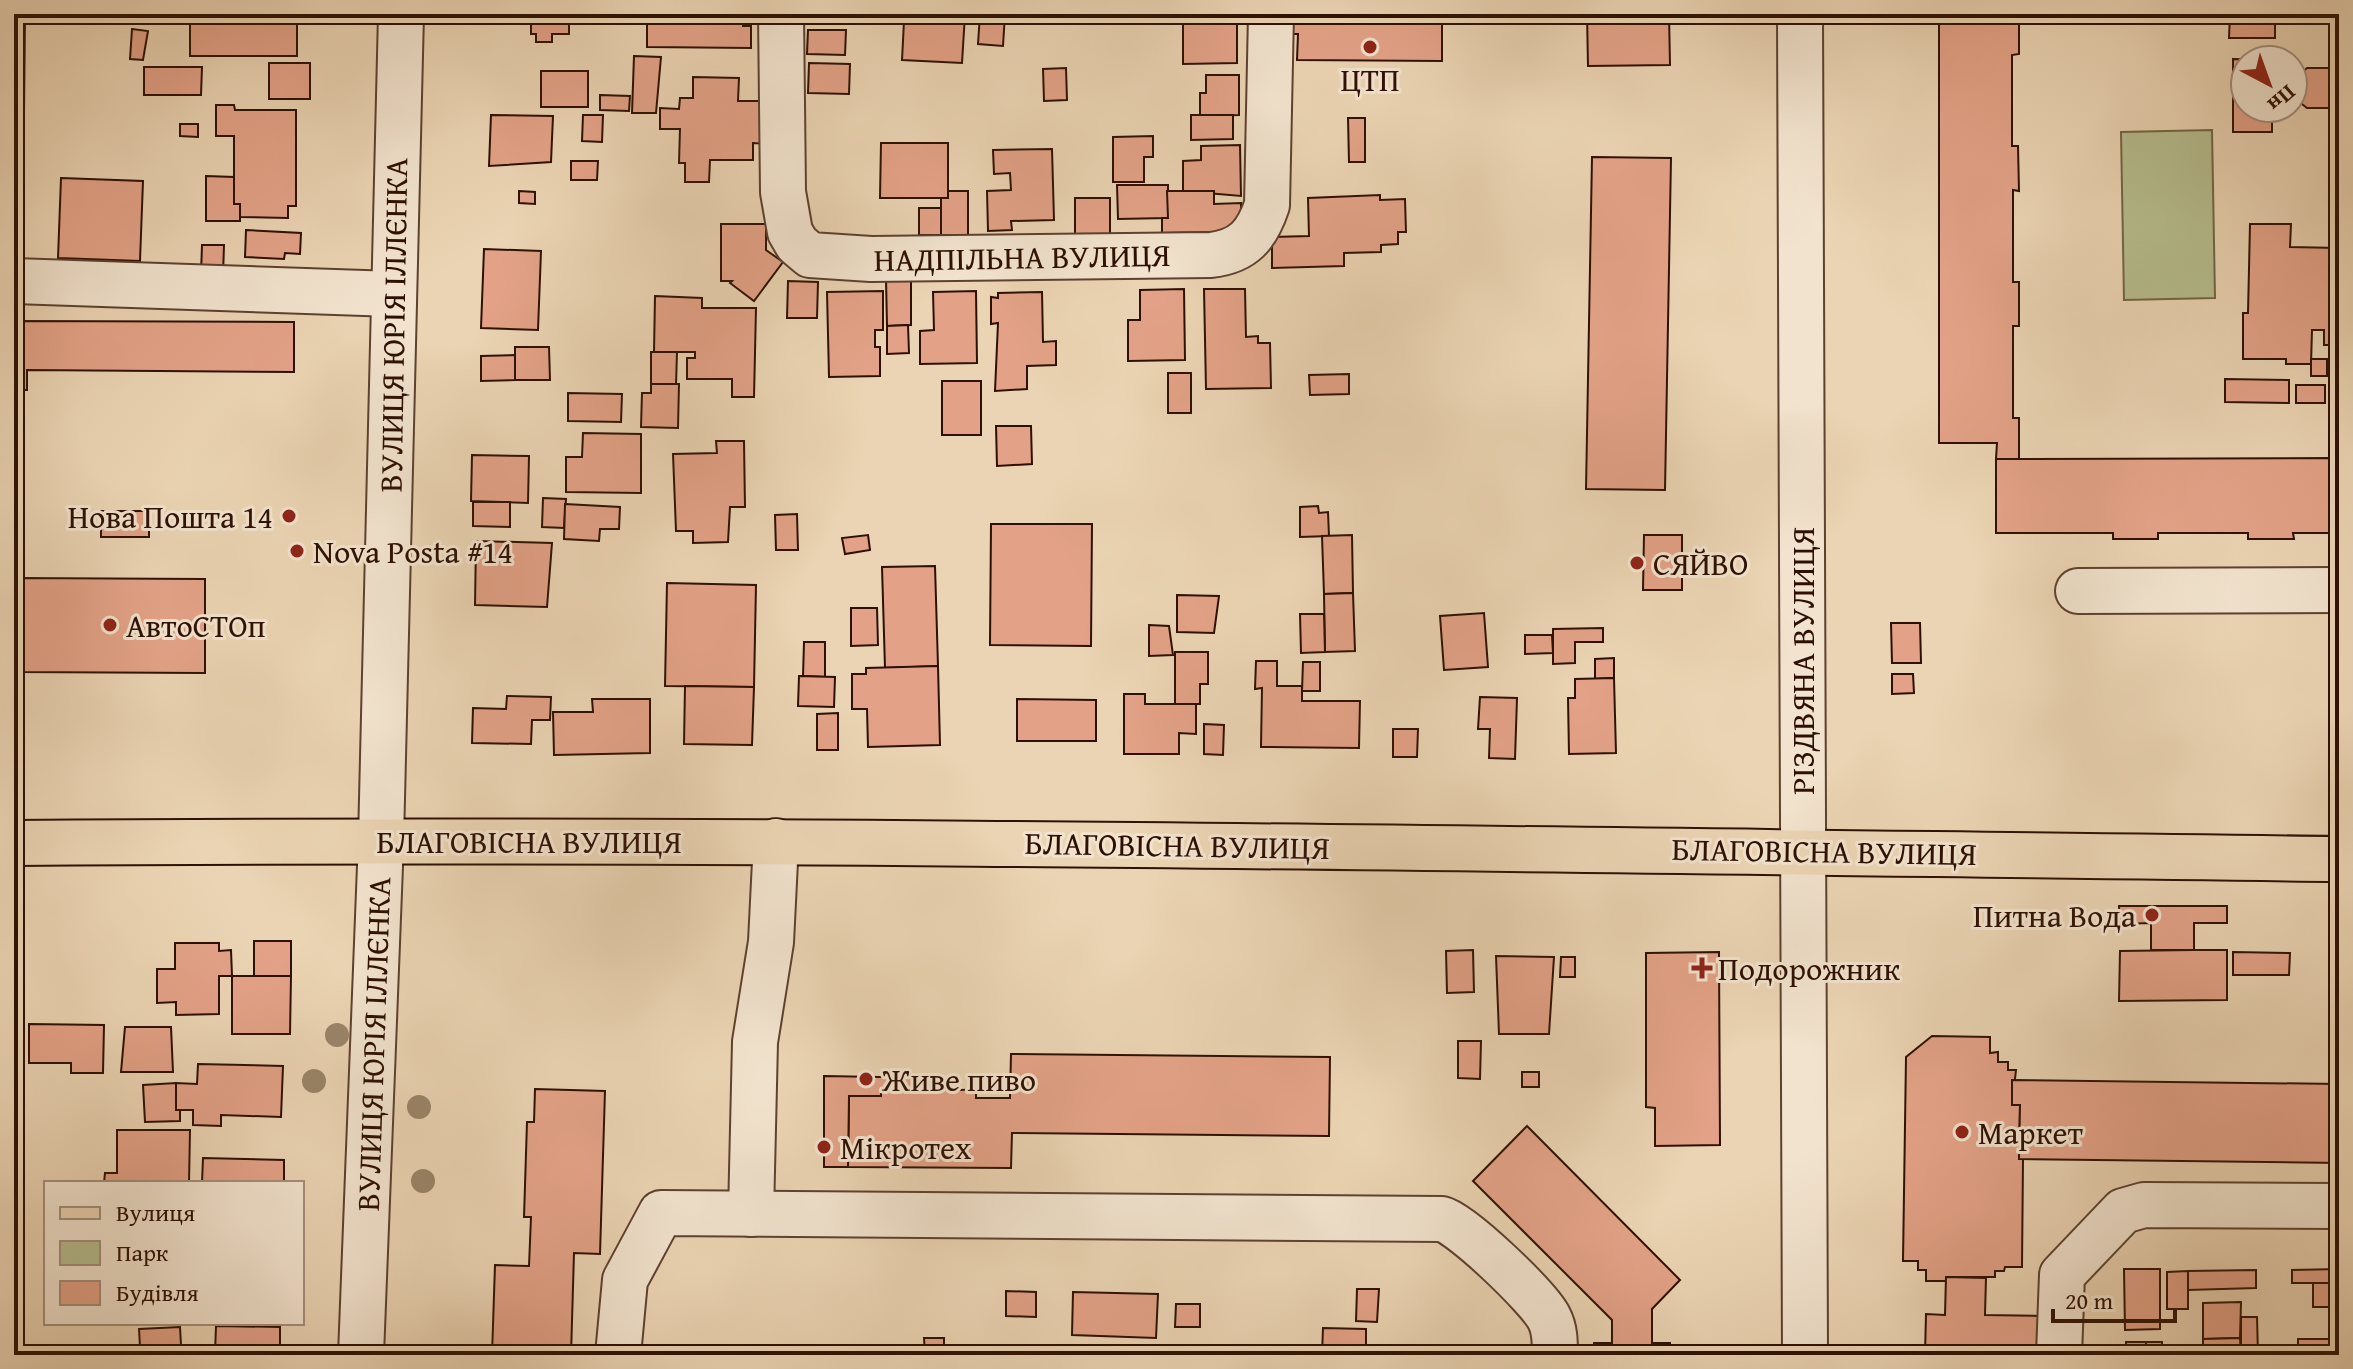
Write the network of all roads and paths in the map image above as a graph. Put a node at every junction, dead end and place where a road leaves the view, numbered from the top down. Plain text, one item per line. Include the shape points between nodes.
1 (401, 14) edge
2 (781, 14) edge
3 (1271, 14) edge
4 (1800, 14) edge
5 (14, 281) edge
6 (394, 294) junction
7 (2339, 590) edge
8 (2078, 591) dead end
9 (381, 840) junction
10 (776, 841) junction
11 (14, 843) edge
12 (1802, 850) junction
13 (2339, 859) edge
14 (2339, 1206) edge
15 (751, 1214) junction
16 (361, 1355) edge
17 (618, 1355) edge
18 (1555, 1355) edge
19 (1805, 1355) edge
20 (2059, 1355) edge

1 - 6 street, ВУЛИЦЯ ЮРІЯ ІЛЛЄНКА
2 - 3 street, НАДПІЛЬНА ВУЛИЦЯ via 782,183 790,232 810,255 871,259 1211,255 1236,249 1259,229 1267,205
4 - 12 street, РІЗДВЯНА ВУЛИЦЯ
5 - 6 street
6 - 9 street, ВУЛИЦЯ ЮРІЯ ІЛЛЄНКА
7 - 8 street
9 - 10 main road, БЛАГОВІСНА ВУЛИЦЯ
9 - 11 main road, БЛАГОВІСНА ВУЛИЦЯ
9 - 16 street, ВУЛИЦЯ ЮРІЯ ІЛЛЄНКА
10 - 12 main road, БЛАГОВІСНА ВУЛИЦЯ
10 - 15 street via 771,942 755,1042
12 - 13 main road, БЛАГОВІСНА ВУЛИЦЯ
12 - 19 street, РІЗДВЯНА ВУЛИЦЯ
14 - 20 street via 2144,1205 2123,1211 2062,1275
15 - 17 street via 661,1213 625,1280
15 - 18 street via 1442,1219 1461,1228 1543,1309 1552,1326

